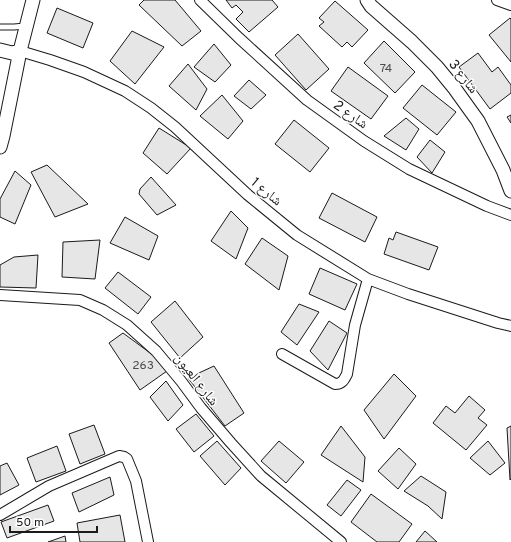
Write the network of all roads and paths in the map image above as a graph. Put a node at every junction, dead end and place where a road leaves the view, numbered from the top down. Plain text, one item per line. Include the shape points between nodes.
1 (33, 0) edge
2 (200, 0) edge
3 (367, 0) edge
4 (497, 0) edge
5 (511, 5) edge
6 (26, 26) junction
7 (0, 27) edge
8 (0, 50) edge
9 (20, 52) junction
10 (1, 140) edge
11 (511, 191) edge
12 (511, 215) edge
13 (368, 279) junction
14 (0, 295) edge
15 (511, 326) edge
16 (282, 354) dead end
17 (0, 515) edge
18 (148, 542) edge
19 (341, 542) edge

1 - 6 street
2 - 12 street, شارع 2 via 307,100 364,141 409,169
3 - 11 street, شارع 3 via 437,67 455,89 478,120
4 - 5 street
6 - 7 lane
6 - 9 street
8 - 9 street
9 - 10 street
9 - 13 street, شارع 1 via 84,72 125,91 152,108 248,195 297,235
13 - 15 street, شارع 1
13 - 16 street via 355,325 347,374 341,383 335,384
14 - 19 street, شارع العيون via 80,300 127,325 156,351 201,408 261,476
17 - 18 street via 49,486 119,456 127,459 136,481

